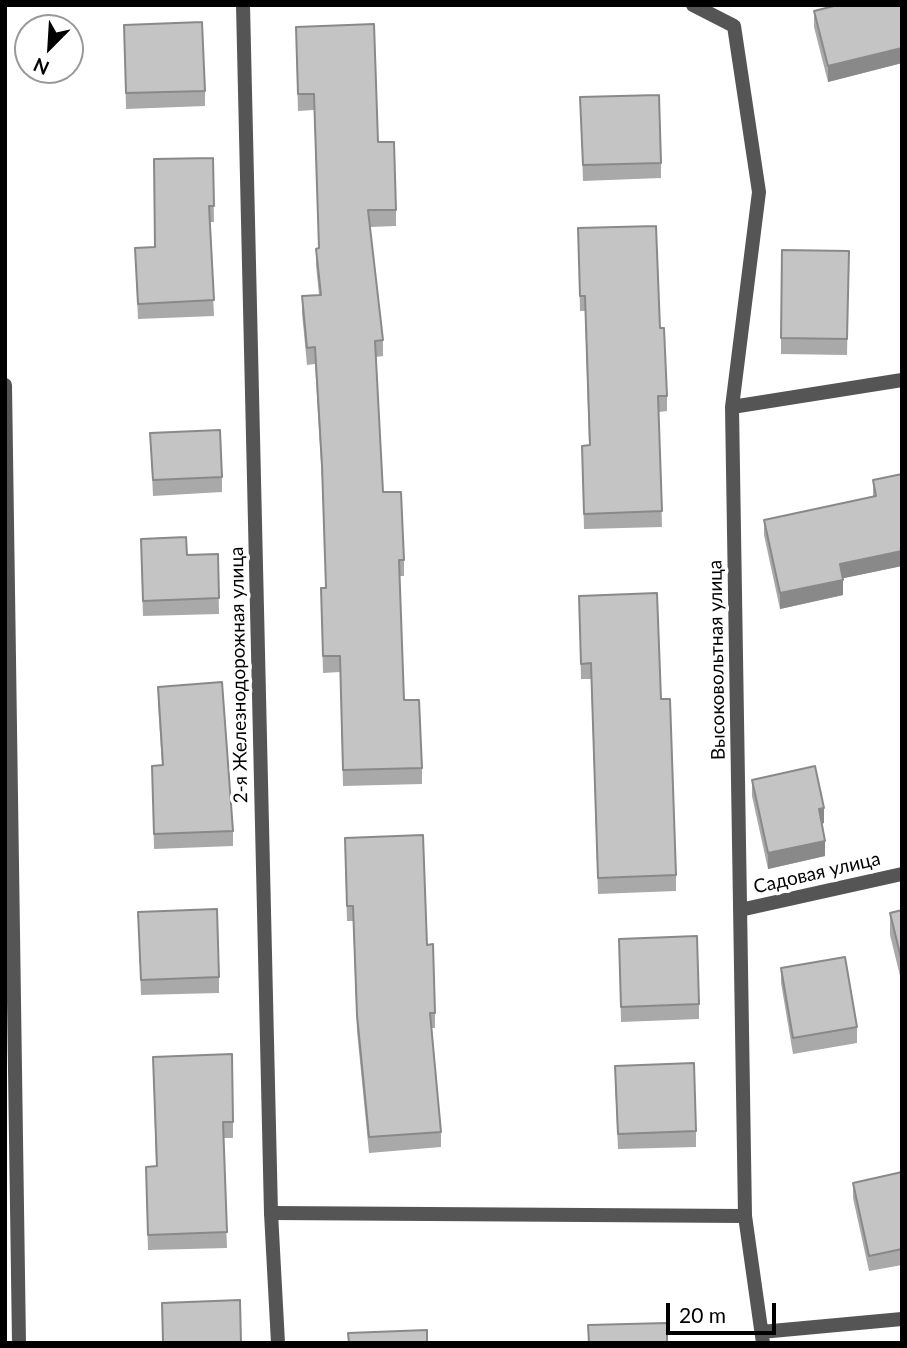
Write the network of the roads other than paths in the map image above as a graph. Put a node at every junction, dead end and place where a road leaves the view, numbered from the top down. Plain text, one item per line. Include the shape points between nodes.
1 (243, 5) edge
2 (693, 5) edge
3 (902, 380) edge
4 (5, 385) edge
5 (732, 407) junction
6 (902, 874) edge
7 (740, 910) junction
8 (271, 1213) junction
9 (745, 1216) junction
10 (902, 1319) edge
11 (762, 1337) edge
12 (19, 1343) edge
13 (278, 1343) edge

1 - 8 street, 2-я Железнодорожная улица
2 - 5 street, Высоковольтная улица via 734,26 759,192
3 - 5 street
4 - 12 street
5 - 7 street, Высоковольтная улица
6 - 7 street, Садовая улица
7 - 9 street, Высоковольтная улица
8 - 9 street
8 - 13 street, 2-я Железнодорожная улица
9 - 11 street, Высоковольтная улица
10 - 11 street

